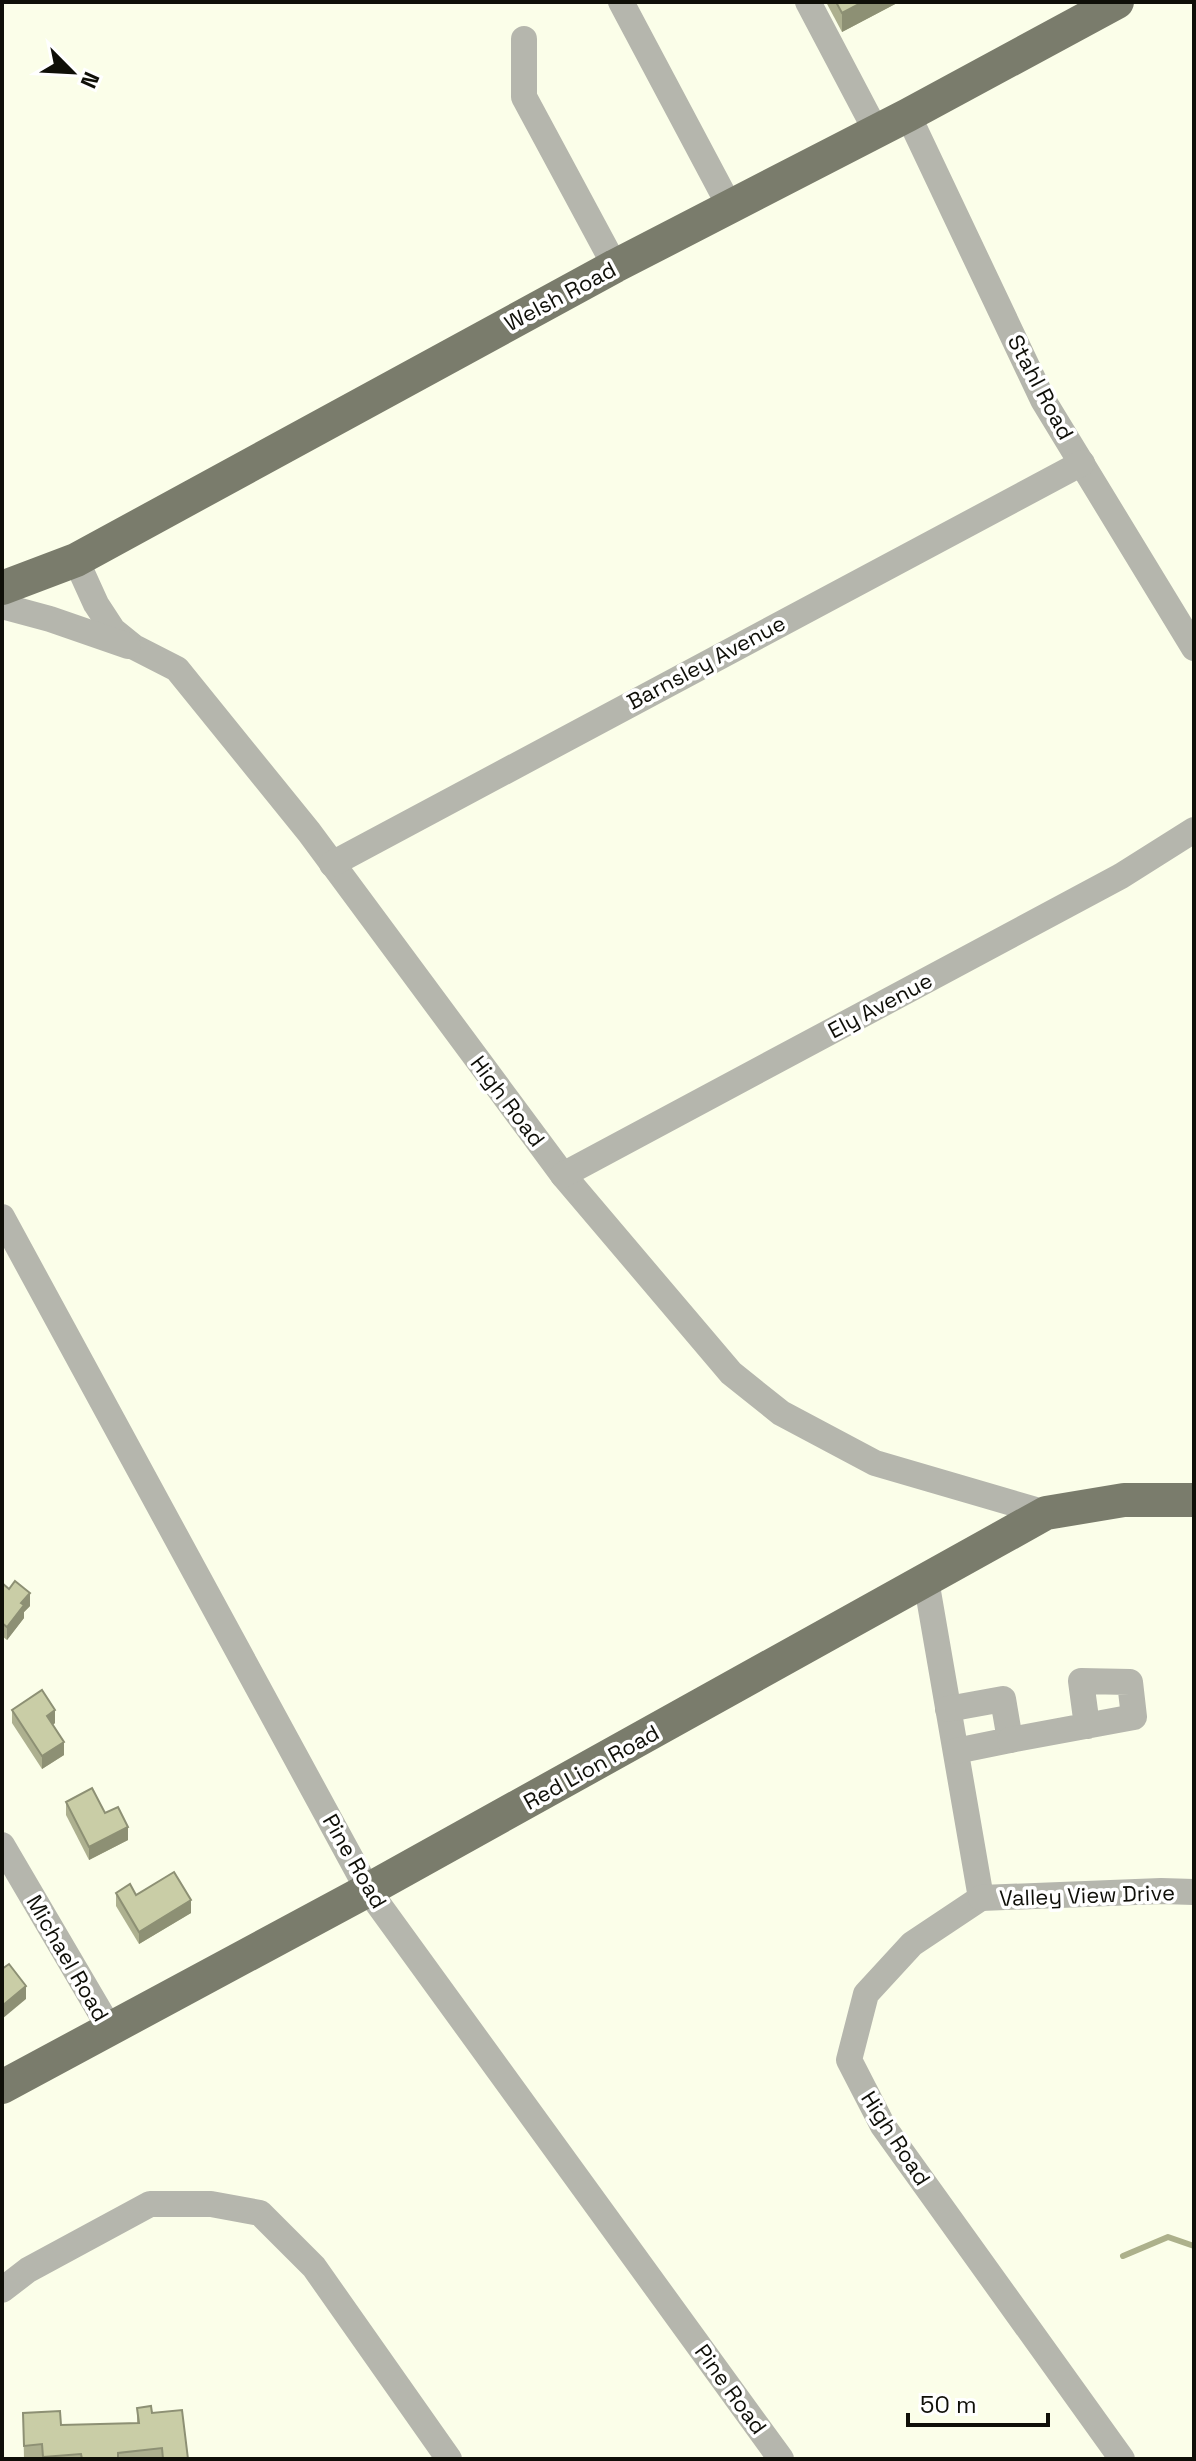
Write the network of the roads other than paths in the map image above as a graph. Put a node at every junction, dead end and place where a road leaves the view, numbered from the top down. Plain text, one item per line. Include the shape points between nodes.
1 (621, 2) edge
2 (808, 2) edge
3 (1117, 2) edge
4 (524, 39) dead end
5 (908, 115) junction
6 (876, 131) junction
7 (730, 207) junction
8 (615, 266) junction
9 (1082, 463) junction
10 (76, 560) junction
11 (2, 588) edge
12 (2, 606) edge
13 (134, 647) junction
14 (1194, 648) edge
15 (1194, 830) edge
16 (332, 864) junction
17 (563, 1175) junction
18 (2, 1217) edge
19 (1194, 1500) edge
20 (1046, 1513) junction
21 (926, 1580) junction
22 (948, 1709) junction
23 (1087, 1726) dead end
24 (1010, 1740) junction
25 (956, 1751) junction
26 (2, 1845) edge
27 (368, 1890) junction
28 (1194, 1892) edge
29 (981, 1898) junction
30 (110, 2029) junction
31 (2, 2087) edge
32 (2, 2290) edge
33 (449, 2459) edge
34 (781, 2459) edge
35 (1122, 2459) edge

1 - 7 street
2 - 6 street
3 - 5 main road, Welsh Road
4 - 8 street via 524,97
5 - 6 main road, Welsh Road
5 - 9 street, Stahl Road via 1043,400
6 - 7 main road, Welsh Road
7 - 8 main road, Welsh Road
8 - 10 main road, Welsh Road
9 - 14 street, Stahl Road
9 - 16 street, Barnsley Avenue
10 - 11 main road, Welsh Road
10 - 13 street, High Road via 113,630
12 - 13 street
13 - 16 street, High Road via 177,669
15 - 17 street, Ely Avenue via 1121,876
16 - 17 street, High Road
17 - 20 street, High Road via 731,1373 781,1413 875,1463
18 - 27 street, Pine Road
19 - 20 main road, Red Lion Road via 1124,1500
20 - 21 main road, Red Lion Road
21 - 22 street
21 - 27 main road, Red Lion Road
22 - 24 street via 1003,1699
22 - 25 street
23 - 24 street
24 - 25 street
25 - 29 street
26 - 30 street, Michael Road
27 - 30 main road, Red Lion Road
27 - 34 street, Pine Road
28 - 29 street, Valley View Drive
29 - 35 street, High Road via 912,1944 866,1994 849,2060 883,2126
30 - 31 main road, Red Lion Road
32 - 33 street via 28,2270 150,2204 211,2204 260,2213 314,2267

